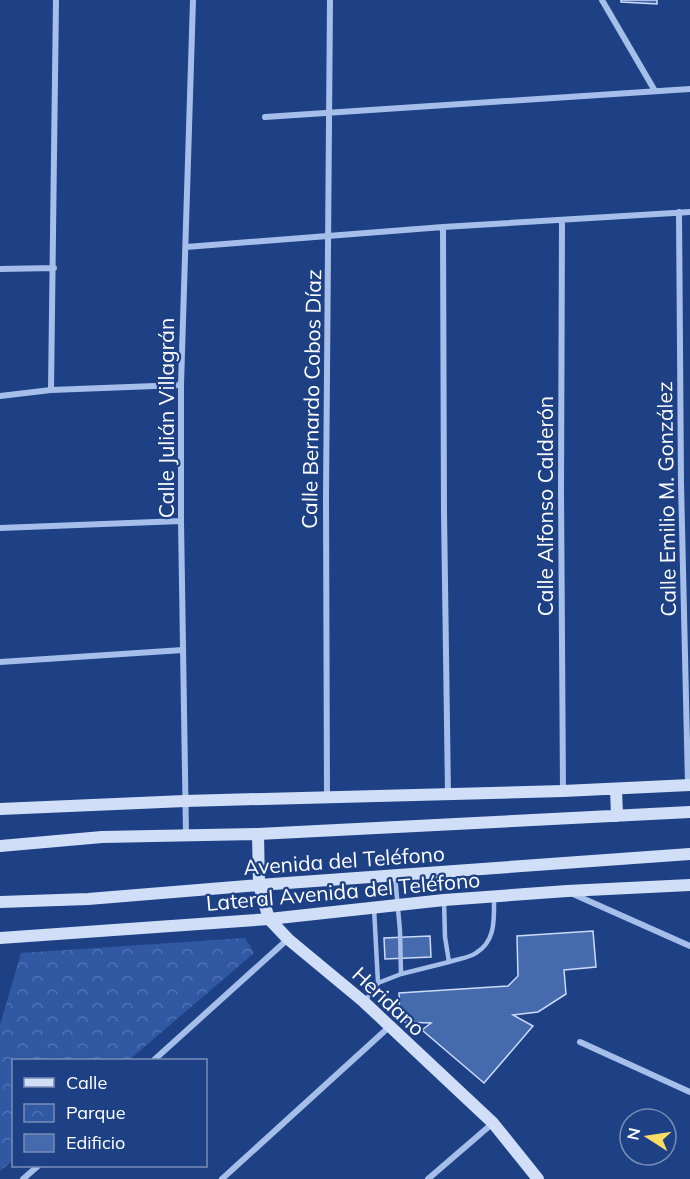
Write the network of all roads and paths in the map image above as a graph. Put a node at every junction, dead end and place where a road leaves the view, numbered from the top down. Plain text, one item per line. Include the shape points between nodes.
1 (56, 0) edge
2 (193, 0) edge
3 (330, 0) edge
4 (602, 0) edge
5 (690, 89) edge
6 (655, 91) junction
7 (329, 114) junction
8 (265, 117) dead end
9 (679, 212) junction
10 (690, 212) edge
11 (562, 220) junction
12 (443, 227) junction
13 (329, 236) junction
14 (186, 247) junction
15 (54, 268) junction
16 (0, 269) edge
17 (181, 385) junction
18 (51, 390) junction
19 (0, 396) edge
20 (181, 521) junction
21 (0, 528) edge
22 (183, 650) junction
23 (0, 662) edge
24 (689, 785) edge
25 (616, 789) junction
26 (563, 791) junction
27 (448, 794) junction
28 (327, 799) junction
29 (186, 801) junction
30 (0, 809) edge
31 (690, 812) edge
32 (616, 816) junction
33 (258, 834) junction
34 (186, 835) junction
35 (0, 846) edge
36 (690, 854) edge
37 (395, 876) junction
38 (259, 885) junction
39 (690, 885) edge
40 (567, 891) junction
41 (494, 896) junction
42 (444, 900) junction
43 (0, 902) edge
44 (398, 904) junction
45 (374, 907) junction
46 (269, 919) junction
47 (0, 938) edge
48 (288, 939) junction
49 (690, 946) edge
50 (448, 962) junction
51 (401, 974) junction
52 (378, 983) junction
53 (364, 1002) junction
54 (389, 1027) junction
55 (580, 1042) dead end
56 (155, 1059) edge
57 (690, 1092) edge
58 (493, 1124) junction
59 (37, 1167) edge
60 (22, 1179) edge
61 (222, 1179) edge
62 (428, 1179) edge
63 (538, 1179) edge

1 - 15 street
2 - 14 street, Calle Julián Villagrán
3 - 7 street, Calle Bernardo Cobos Díaz
4 - 6 street
5 - 6 street
6 - 7 street
7 - 8 street
7 - 13 street, Calle Bernardo Cobos Díaz
9 - 10 street
9 - 11 street
9 - 24 street, Calle Emilio M. González
11 - 12 street
11 - 26 street, Calle Alfonso Calderón
12 - 13 street
12 - 27 street
13 - 14 street
13 - 28 street, Calle Bernardo Cobos Díaz
14 - 17 street, Calle Julián Villagrán
15 - 16 street
15 - 18 street
17 - 18 street
17 - 20 street, Calle Julián Villagrán
18 - 19 street
20 - 21 street
20 - 22 street, Calle Julián Villagrán
22 - 23 street
22 - 29 street, Calle Julián Villagrán
24 - 25 street
25 - 26 street
25 - 32 street
26 - 27 street
27 - 28 street
28 - 29 street
29 - 30 street
29 - 34 street, Calle Julián Villagrán
31 - 32 street, Avenida del Teléfono
32 - 33 street, Avenida del Teléfono
33 - 34 street, Avenida del Teléfono
33 - 38 street, Heridano
34 - 35 street, Avenida del Teléfono
36 - 37 street, Avenida del Teléfono
37 - 38 street, Avenida del Teléfono
37 - 44 lane
38 - 43 street, Avenida del Teléfono
38 - 46 street, Heridano
39 - 40 street, Lateral Avenida del Teléfono
40 - 41 street, Lateral Avenida del Teléfono
40 - 49 street
41 - 42 street, Lateral Avenida del Teléfono
41 - 50 lane via 491,938 476,953
42 - 44 street, Lateral Avenida del Teléfono
42 - 50 lane
44 - 45 street, Lateral Avenida del Teléfono
44 - 51 lane
45 - 46 street, Lateral Avenida del Teléfono
45 - 52 lane
46 - 47 street, Lateral Avenida del Teléfono
46 - 48 street, Heridano
48 - 53 street, Heridano
48 - 56 street
50 - 51 lane
51 - 52 lane
52 - 53 lane
53 - 54 street, Heridano
54 - 58 street, Heridano
54 - 61 street
55 - 57 street
58 - 62 street
58 - 63 street, Heridano
59 - 60 street

